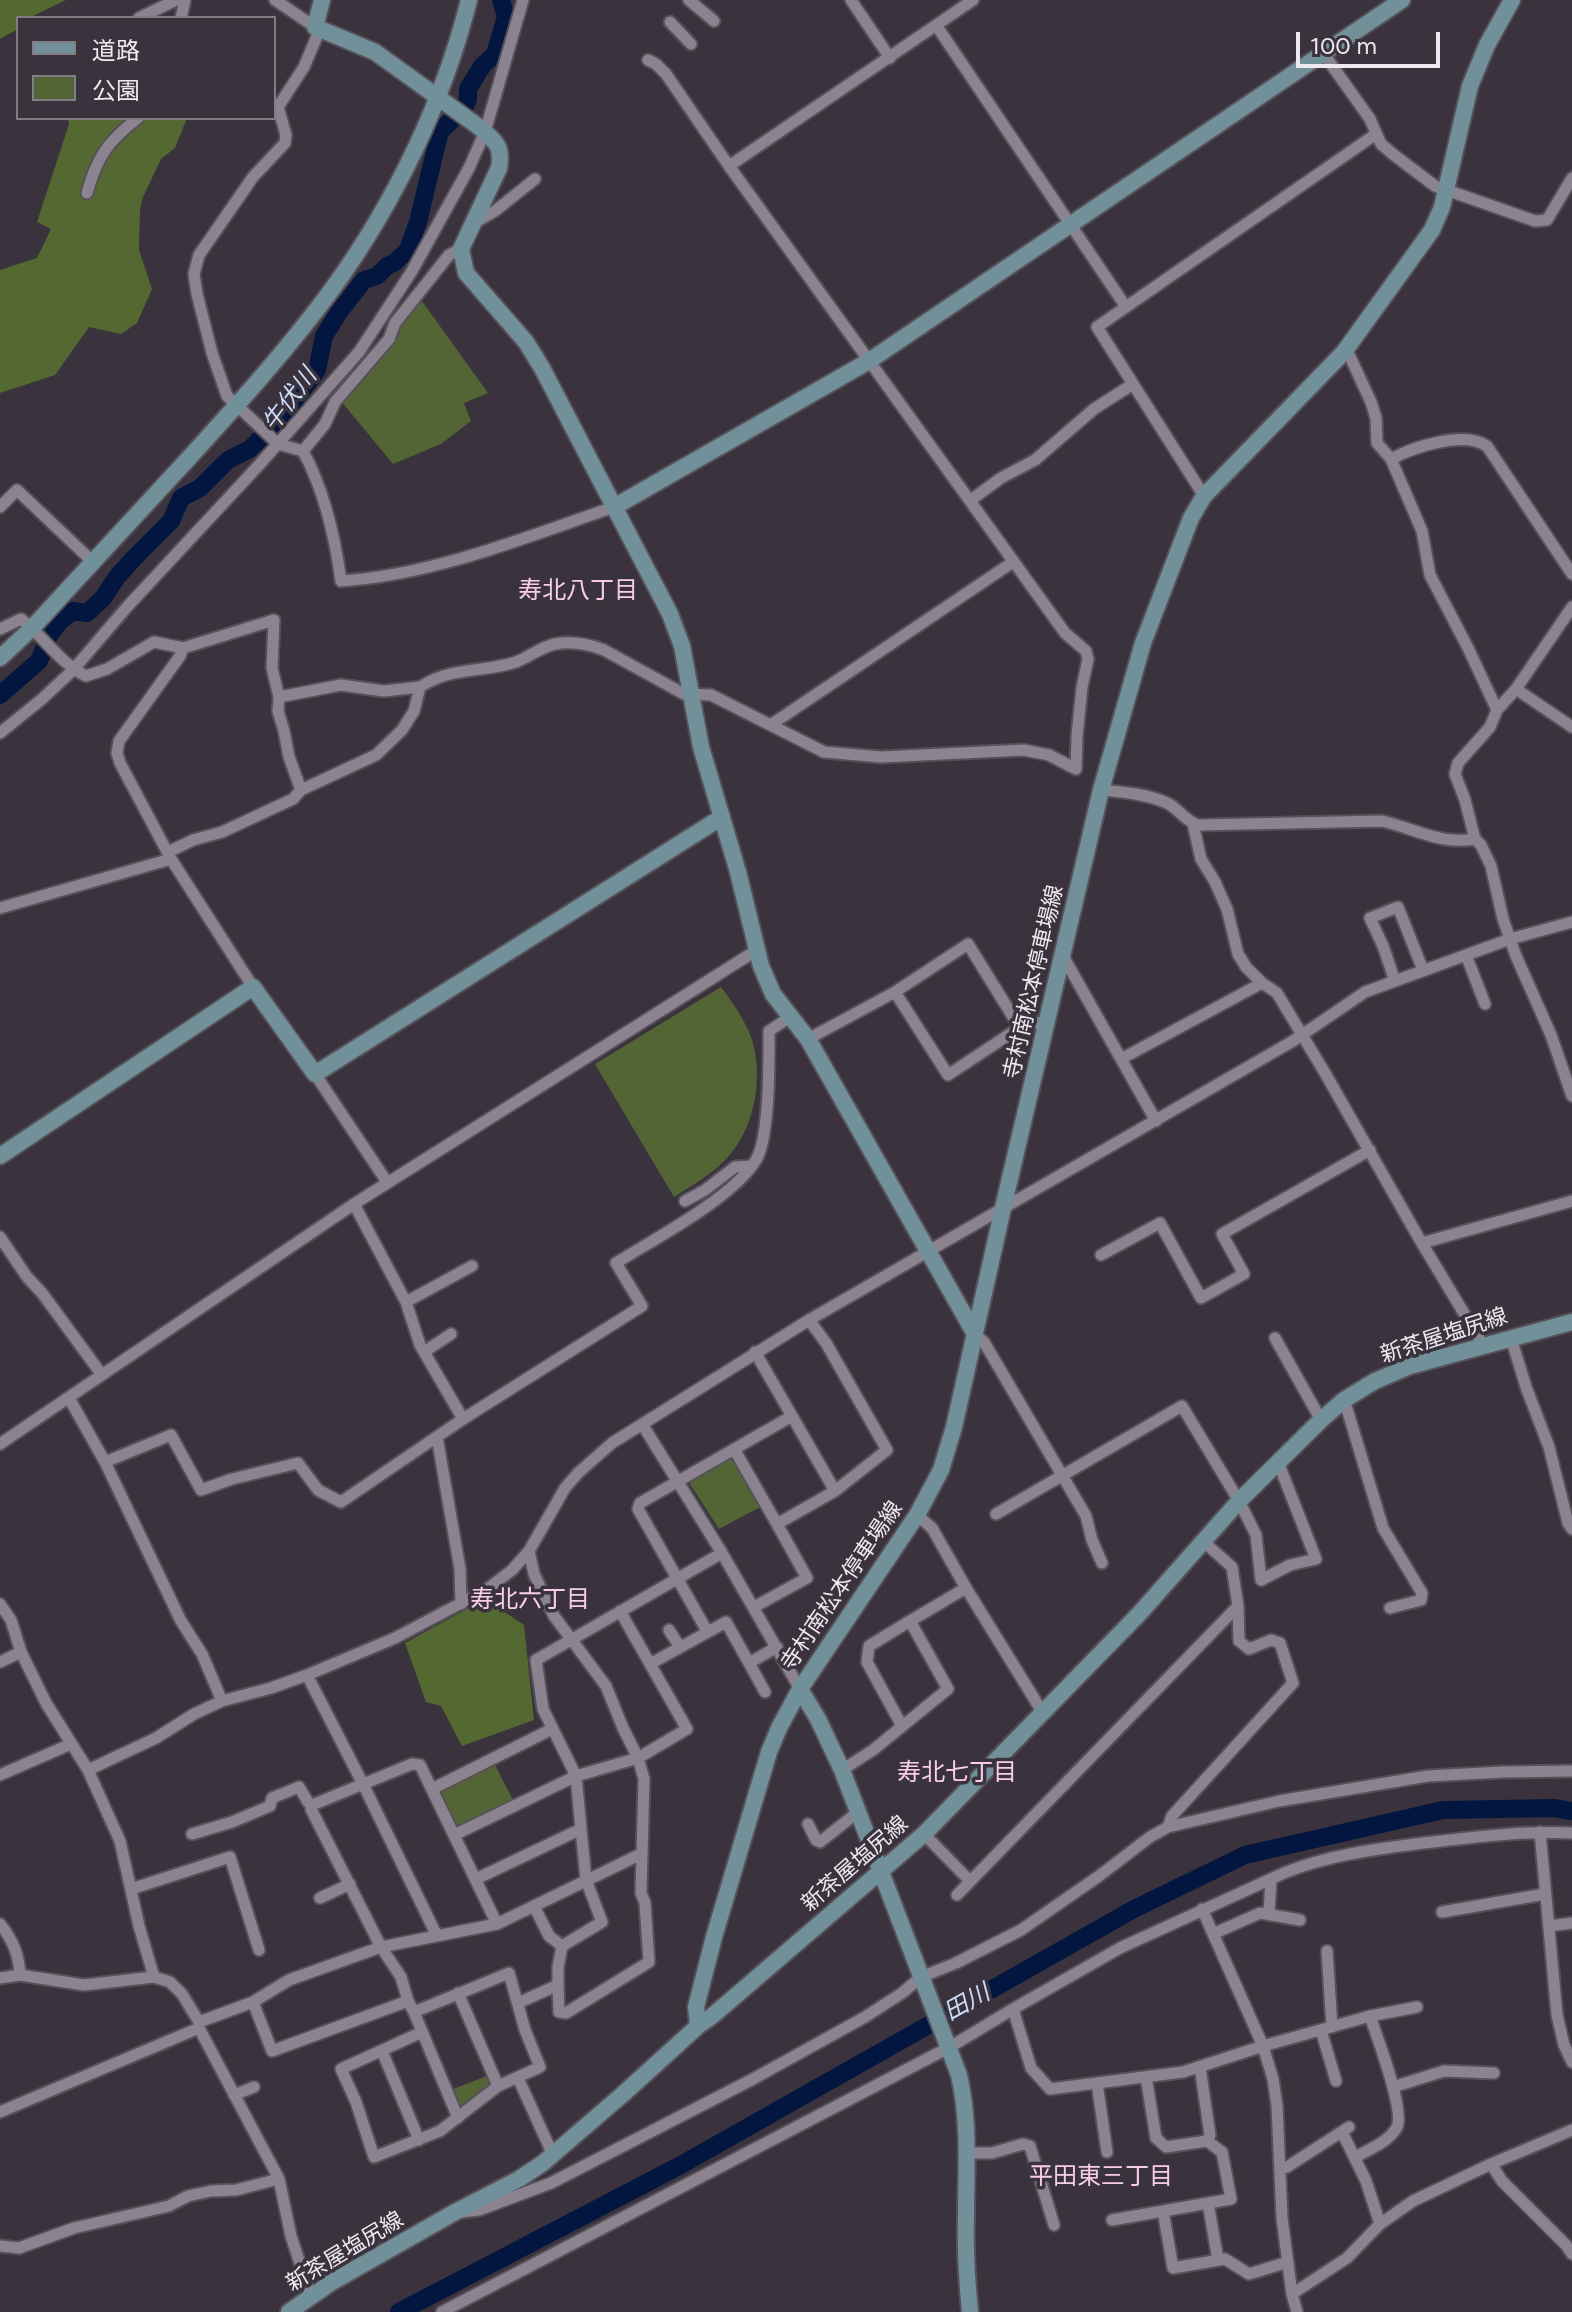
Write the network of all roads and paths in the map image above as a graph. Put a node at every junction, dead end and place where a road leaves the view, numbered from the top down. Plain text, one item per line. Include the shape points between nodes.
1 (176, 0) edge
2 (275, 0) edge
3 (322, 0) edge
4 (469, 0) edge
5 (523, 0) edge
6 (689, 0) edge
7 (851, 0) edge
8 (973, 0) edge
9 (1402, 0) edge
10 (1512, 0) edge
11 (143, 16) edge
12 (714, 21) dead end
13 (670, 22) dead end
14 (936, 25) junction
15 (317, 28) junction
16 (691, 44) dead end
17 (1323, 53) junction
18 (890, 58) junction
19 (648, 60) dead end
20 (441, 99) junction
21 (136, 120) edge
22 (482, 130) junction
23 (1376, 134) junction
24 (729, 166) junction
25 (1572, 178) edge
26 (535, 179) dead end
27 (1446, 188) junction
28 (87, 193) dead end
29 (1070, 224) junction
30 (472, 225) junction
31 (461, 249) junction
32 (1126, 307) junction
33 (1346, 348) junction
34 (869, 361) junction
35 (1133, 384) junction
36 (239, 408) junction
37 (278, 444) junction
38 (303, 451) junction
39 (1391, 459) junction
40 (1204, 496) junction
41 (971, 500) junction
42 (0, 507) edge
43 (614, 507) junction
44 (93, 562) junction
45 (1013, 562) junction
46 (1572, 574) edge
47 (1572, 607) edge
48 (0, 629) edge
49 (35, 630) junction
50 (183, 648) junction
51 (0, 658) edge
52 (71, 667) junction
53 (420, 687) junction
54 (1516, 689) junction
55 (691, 694) junction
56 (279, 697) junction
57 (1497, 710) junction
58 (772, 724) junction
59 (1572, 727) edge
60 (0, 733) edge
61 (301, 790) junction
62 (1101, 790) junction
63 (722, 817) junction
64 (1193, 824) junction
65 (1475, 839) junction
66 (170, 856) junction
67 (0, 908) edge
68 (1572, 922) edge
69 (1510, 939) junction
70 (757, 950) junction
71 (1466, 955) junction
72 (1063, 956) junction
73 (1423, 970) junction
74 (1395, 981) junction
75 (1262, 983) junction
76 (253, 987) junction
77 (895, 992) junction
78 (1485, 1004) dead end
79 (790, 1017) junction
80 (1047, 1022) junction
81 (1020, 1028) junction
82 (1302, 1036) junction
83 (808, 1039) junction
84 (1121, 1059) junction
85 (315, 1074) junction
86 (1572, 1096) edge
87 (1156, 1121) junction
88 (1370, 1150) junction
89 (0, 1156) edge
90 (751, 1166) junction
91 (387, 1182) junction
92 (685, 1201) dead end
93 (1572, 1201) edge
94 (354, 1204) junction
95 (1003, 1208) junction
96 (0, 1237) edge
97 (1422, 1243) junction
98 (929, 1250) junction
99 (1101, 1255) dead end
100 (472, 1266) dead end
101 (406, 1302) junction
102 (809, 1320) junction
103 (1572, 1322) edge
104 (451, 1334) dead end
105 (975, 1334) junction
106 (1275, 1338) dead end
107 (1511, 1338) junction
108 (1483, 1345) junction
109 (424, 1352) junction
110 (755, 1352) junction
111 (102, 1375) junction
112 (69, 1398) junction
113 (1343, 1402) junction
114 (792, 1416) junction
115 (463, 1419) junction
116 (1321, 1420) junction
117 (642, 1424) junction
118 (437, 1437) junction
119 (0, 1444) edge
120 (734, 1449) junction
121 (105, 1462) junction
122 (1278, 1462) junction
123 (1062, 1476) junction
124 (678, 1482) junction
125 (835, 1491) junction
126 (1239, 1501) junction
127 (996, 1513) dead end
128 (917, 1515) junction
129 (777, 1524) junction
130 (1572, 1529) edge
131 (1204, 1542) junction
132 (529, 1551) junction
133 (722, 1553) junction
134 (1102, 1563) dead end
135 (677, 1578) junction
136 (966, 1588) junction
137 (0, 1604) edge
138 (461, 1604) junction
139 (1238, 1606) junction
140 (754, 1607) junction
141 (1390, 1608) dead end
142 (620, 1611) junction
143 (910, 1621) junction
144 (669, 1630) dead end
145 (707, 1631) junction
146 (571, 1639) junction
147 (680, 1647) junction
148 (777, 1647) junction
149 (21, 1652) junction
150 (0, 1662) edge
151 (749, 1663) junction
152 (650, 1664) junction
153 (307, 1675) junction
154 (800, 1689) junction
155 (765, 1692) dead end
156 (222, 1701) junction
157 (1043, 1713) junction
158 (902, 1726) junction
159 (552, 1729) junction
160 (71, 1744) junction
161 (638, 1758) junction
162 (88, 1770) junction
163 (842, 1770) junction
164 (1572, 1771) edge
165 (0, 1775) edge
166 (576, 1776) junction
167 (363, 1784) junction
168 (432, 1789) junction
169 (312, 1805) junction
170 (858, 1812) junction
171 (808, 1824) dead end
172 (1168, 1827) junction
173 (581, 1829) junction
174 (1540, 1832) junction
175 (1572, 1833) edge
176 (192, 1834) dead end
177 (924, 1834) junction
178 (454, 1835) junction
179 (641, 1854) junction
180 (880, 1871) junction
181 (476, 1879) junction
182 (1271, 1879) junction
183 (586, 1880) junction
184 (970, 1881) junction
185 (350, 1884) junction
186 (131, 1889) junction
187 (1545, 1894) junction
188 (957, 1895) dead end
189 (320, 1898) dead end
190 (534, 1906) junction
191 (1202, 1909) junction
192 (1442, 1912) dead end
193 (1269, 1913) junction
194 (1300, 1920) dead end
195 (1572, 1923) edge
196 (0, 1924) edge
197 (497, 1924) junction
198 (1549, 1926) junction
199 (1213, 1934) junction
200 (437, 1936) junction
201 (562, 1946) junction
202 (381, 1947) junction
203 (259, 1950) dead end
204 (1327, 1951) dead end
205 (20, 1975) junction
206 (154, 1977) junction
207 (0, 1978) edge
208 (922, 1980) junction
209 (558, 1985) junction
210 (458, 1993) junction
211 (253, 2002) junction
212 (518, 2003) junction
213 (411, 2006) junction
214 (1417, 2007) dead end
215 (1013, 2009) junction
216 (1370, 2016) junction
217 (1572, 2020) edge
218 (1559, 2021) junction
219 (199, 2025) junction
220 (698, 2026) junction
221 (1326, 2028) junction
222 (422, 2032) junction
223 (948, 2044) junction
224 (1263, 2046) junction
225 (382, 2051) junction
226 (1572, 2062) edge
227 (1200, 2067) junction
228 (1494, 2073) dead end
229 (1146, 2077) junction
230 (518, 2078) junction
231 (1336, 2081) dead end
232 (1097, 2083) junction
233 (498, 2086) junction
234 (254, 2087) dead end
235 (1393, 2087) junction
236 (234, 2095) junction
237 (0, 2112) edge
238 (458, 2118) junction
239 (1572, 2130) edge
240 (419, 2140) junction
241 (1207, 2141) junction
242 (1107, 2152) dead end
243 (968, 2153) junction
244 (553, 2155) junction
245 (1356, 2157) junction
246 (1491, 2164) junction
247 (1280, 2169) junction
248 (279, 2179) junction
249 (1208, 2203) junction
250 (457, 2211) junction
251 (1163, 2211) junction
252 (1112, 2220) dead end
253 (1380, 2224) junction
254 (1054, 2225) dead end
255 (0, 2246) edge
256 (1572, 2254) edge
257 (1218, 2260) junction
258 (1288, 2262) junction
259 (1292, 2294) junction
260 (311, 2297) junction
261 (289, 2312) edge
262 (442, 2312) edge
263 (970, 2312) edge
264 (1297, 2312) edge

1 - 11 street
2 - 15 street
3 - 15 street
4 - 20 street
5 - 22 street
6 - 12 street
7 - 18 street
8 - 14 street
9 - 17 street
10 - 27 street, 寺村南松本停車場線 via 1470,86
13 - 16 street
14 - 18 street
14 - 29 street
15 - 20 street via 375,52
15 - 36 street via 295,84 278,107 285,143 253,177 199,255 194,274 212,353 227,396
17 - 23 street
17 - 29 street
18 - 24 street
19 - 24 street via 666,74
20 - 22 street
20 - 36 street via 395,189 333,288
21 - 28 street via 117,135 94,168
22 - 30 street via 494,139 501,156
22 - 37 street via 469,168 425,248 359,352
23 - 27 street via 1394,155 1435,186
23 - 32 street
24 - 34 street
25 - 27 street via 1547,220 1535,221
26 - 30 street
27 - 33 street, 寺村南松本停車場線 via 1432,230
29 - 32 street
29 - 34 street
30 - 31 street
31 - 38 street via 449,255 395,323 389,339 335,402
31 - 43 street via 466,273 534,355
32 - 35 street via 1097,327
33 - 39 street via 1371,402 1377,443
33 - 40 street, 寺村南松本停車場線
34 - 41 street
34 - 43 street
35 - 40 street
35 - 41 street via 1094,409 1035,460
36 - 37 street
36 - 44 street
37 - 38 street
37 - 52 street
38 - 43 street via 336,543 341,581 478,554
39 - 46 street via 1450,440 1478,440
39 - 57 street via 1422,531 1430,575
40 - 62 street, 寺村南松本停車場線 via 1143,643
41 - 45 street
42 - 44 street via 17,490
43 - 55 street via 670,614
44 - 49 street
45 - 58 street
45 - 58 street via 1065,633 1086,651 1076,769 1024,750 881,757 833,754
47 - 54 street
48 - 49 street via 21,619
49 - 51 street
49 - 52 street
50 - 52 street via 154,642 86,676
50 - 56 street via 274,620 272,668
50 - 66 street via 119,741 117,753
52 - 60 street
53 - 55 street via 443,676 516,662 544,647 573,642 604,650
53 - 56 street via 384,691 341,685
53 - 61 street via 402,730 376,755
54 - 57 street
54 - 59 street
55 - 58 street via 711,695
55 - 63 street
56 - 61 street via 278,711
57 - 65 street via 1455,774
61 - 66 street via 293,799 193,840
62 - 64 street via 1170,804
62 - 72 street, 寺村南松本停車場線
63 - 70 street
63 - 85 street
64 - 65 street via 1382,821 1437,839
64 - 75 street via 1201,859 1227,909 1238,954
65 - 69 street via 1491,866
66 - 67 street
66 - 76 street
68 - 69 street
69 - 71 street
69 - 86 street
70 - 79 street via 773,994
70 - 91 street
71 - 73 street
71 - 78 street
72 - 80 street, 寺村南松本停車場線
72 - 84 street
73 - 74 street
73 - 74 street via 1398,907 1370,918
74 - 82 street via 1365,992
75 - 82 street via 1277,993
75 - 84 street
76 - 85 street
76 - 89 street
77 - 81 street via 948,1075
77 - 81 street via 968,944
77 - 83 street
79 - 83 street
79 - 90 street via 769,1031 764,1128
80 - 81 street
80 - 95 street, 寺村南松本停車場線
82 - 87 street
82 - 88 street
83 - 98 street
84 - 87 street
85 - 91 street
87 - 95 street
88 - 97 street
88 - 99 street via 1222,1234 1244,1274 1201,1298 1160,1223
90 - 92 street via 735,1167
90 - 115 street via 720,1196 616,1263 642,1306
91 - 94 street
93 - 97 street
94 - 101 street
94 - 111 street
95 - 98 street
95 - 105 street, 寺村南松本停車場線
96 - 111 street
97 - 108 street
98 - 102 street
98 - 105 street
100 - 101 street
101 - 109 street
102 - 110 street
102 - 125 street via 887,1450
103 - 107 street, 新茶屋塩尻線
104 - 109 street
105 - 123 street
105 - 128 street, 寺村南松本停車場線 via 941,1470
106 - 116 street
107 - 108 street, 新茶屋塩尻線
107 - 130 street
108 - 113 street, 新茶屋塩尻線 via 1410,1366
109 - 115 street
110 - 114 street
110 - 117 street
111 - 112 street
112 - 119 street
112 - 121 street
113 - 116 street, 新茶屋塩尻線
113 - 141 street via 1383,1528 1422,1593 1421,1600
114 - 120 street
114 - 125 street
115 - 118 street
116 - 122 street, 新茶屋塩尻線
117 - 124 street
117 - 132 street via 578,1473
118 - 121 street via 341,1502 318,1490 298,1463 201,1490 171,1435
118 - 138 street
120 - 124 street
120 - 129 street
121 - 156 street
122 - 126 street, 新茶屋塩尻線
122 - 126 street via 1316,1559 1261,1580 1256,1535
123 - 126 street via 1182,1406
123 - 127 street
123 - 134 street via 1086,1516
124 - 133 street
124 - 135 street via 638,1509
125 - 129 street
126 - 131 street, 新茶屋塩尻線
128 - 136 street via 932,1528
128 - 154 street, 寺村南松本停車場線
129 - 140 street via 807,1578
131 - 139 street via 1232,1567
131 - 157 street, 新茶屋塩尻線
132 - 138 street via 512,1570
132 - 146 street via 554,1616
133 - 135 street
133 - 140 street
135 - 142 street
135 - 145 street
136 - 143 street
136 - 157 street
137 - 149 street
138 - 153 street
139 - 172 street via 1239,1641 1249,1649 1271,1640 1280,1643 1293,1683 1172,1816
139 - 184 street
140 - 148 street
142 - 146 street
142 - 152 street
143 - 158 street via 948,1689
143 - 158 street via 869,1646 867,1662
144 - 147 street
145 - 147 street
145 - 151 street via 726,1622
146 - 159 street via 536,1660 543,1709
146 - 161 street via 606,1686
147 - 152 street
148 - 151 street
148 - 154 street
149 - 150 street
149 - 160 street
151 - 155 street
152 - 161 street via 687,1729
153 - 156 street
153 - 167 street
154 - 163 street
154 - 220 street, 寺村南松本停車場線 via 765,1766 714,1937 696,2007
156 - 162 street
157 - 177 street, 新茶屋塩尻線
158 - 163 street
159 - 166 street
159 - 168 street
160 - 162 street
160 - 165 street
161 - 166 street
161 - 179 street via 644,1779
162 - 186 street via 120,1841
163 - 170 street
164 - 172 street via 1428,1776 1279,1801
166 - 173 street
166 - 178 street
167 - 168 street via 412,1764 420,1765
167 - 169 street
167 - 200 street
168 - 178 street
169 - 176 street via 295,1786 272,1798 270,1806
169 - 185 street
170 - 171 street via 820,1842
170 - 180 street
172 - 208 street via 1021,1930
173 - 181 street
173 - 183 street
174 - 175 street
174 - 182 street via 1373,1849
174 - 187 street
177 - 180 street, 新茶屋塩尻線
177 - 184 street
178 - 181 street
179 - 183 street
179 - 209 street via 649,1962 566,2013 559,2012
180 - 208 street
180 - 220 street, 新茶屋塩尻線
181 - 197 street
182 - 191 street
182 - 193 street
183 - 190 street
183 - 201 street via 602,1922
184 - 188 street
185 - 189 street
185 - 202 street
186 - 203 street via 230,1857
186 - 206 street
187 - 192 street
187 - 198 street
190 - 197 street
190 - 201 street via 549,1936
191 - 199 street
191 - 215 street
193 - 194 street
193 - 199 street
195 - 198 street
196 - 205 street via 19,1958
197 - 200 street
198 - 218 street
199 - 224 street
200 - 202 street
201 - 209 street
202 - 211 street via 289,1980
202 - 213 street via 401,1977
204 - 221 street
205 - 206 street via 84,1985
205 - 207 street
206 - 219 street via 170,1982 182,1994
208 - 223 street
208 - 250 street via 865,2017 551,2183 479,2210
209 - 212 street
210 - 212 street via 509,1973
210 - 213 street
210 - 233 street
211 - 213 street via 272,2051
211 - 219 street
212 - 230 street via 540,2067
213 - 222 street
214 - 216 street
215 - 223 street
215 - 232 street via 1031,2068 1050,2089
216 - 221 street
216 - 235 street
217 - 218 street
218 - 226 street
219 - 236 street
219 - 237 street
220 - 244 street, 新茶屋塩尻線
221 - 224 street
221 - 231 street
222 - 225 street
222 - 238 street
223 - 243 street via 965,2104
223 - 262 street
224 - 227 street
224 - 247 street via 1277,2106
225 - 240 street
225 - 240 street via 341,2069 374,2157
227 - 229 street
227 - 241 street
228 - 235 street via 1444,2071
229 - 232 street
229 - 241 street via 1156,2138 1166,2147
230 - 233 street
230 - 244 street
232 - 242 street
233 - 238 street
234 - 236 street
235 - 245 street via 1398,2124 1390,2137
236 - 248 street
238 - 240 street
239 - 246 street
241 - 249 street via 1222,2152 1231,2199
243 - 254 street via 1030,2146
243 - 263 street
244 - 250 street, 新茶屋塩尻線
245 - 247 street via 1345,2130
245 - 253 street
246 - 253 street via 1413,2201
246 - 256 street
247 - 258 street
248 - 255 street via 188,2196 19,2248
248 - 260 street
249 - 251 street
249 - 257 street
250 - 260 street, 新茶屋塩尻線
251 - 252 street
251 - 257 street via 1173,2268
253 - 259 street via 1347,2258
257 - 258 street via 1249,2274
258 - 259 street
259 - 264 street
260 - 261 street, 新茶屋塩尻線

